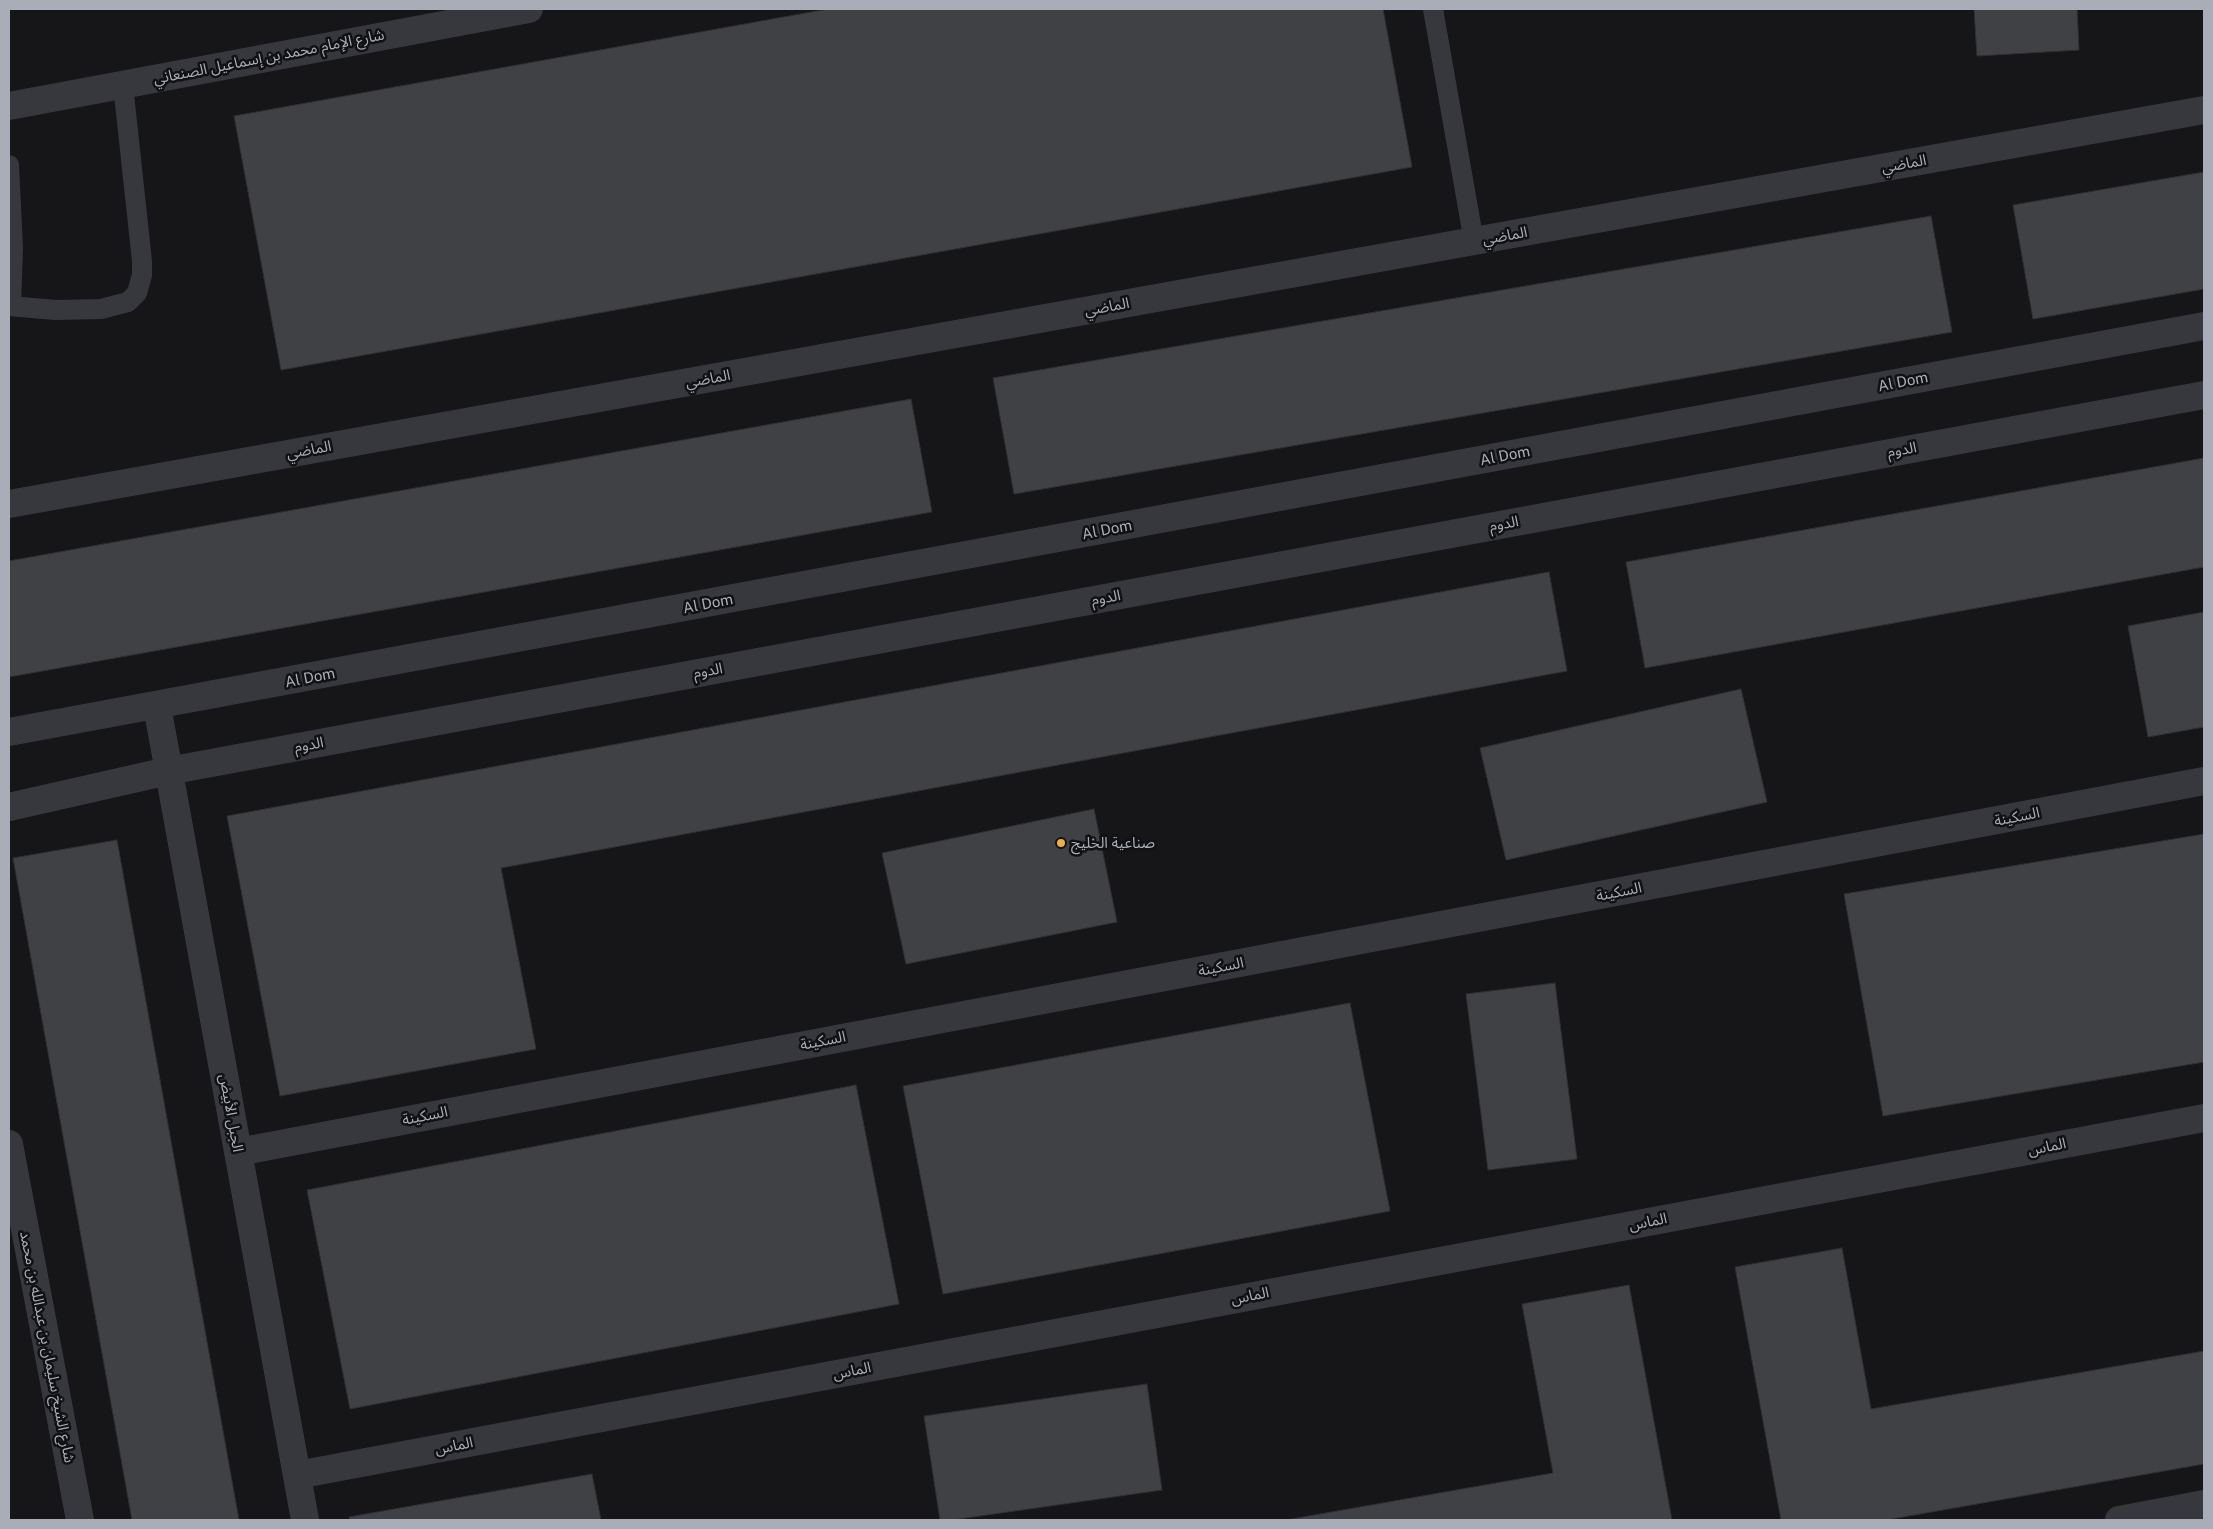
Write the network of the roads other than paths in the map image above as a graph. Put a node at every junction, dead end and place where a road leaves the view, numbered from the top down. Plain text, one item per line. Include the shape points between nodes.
1 (529, 9) edge
2 (1432, 9) edge
3 (123, 85) junction
4 (9, 106) edge
5 (2204, 110) edge
6 (9, 165) edge
7 (1474, 242) junction
8 (10, 306) edge
9 (2204, 326) edge
10 (2204, 395) edge
11 (9, 504) edge
12 (157, 706) junction
13 (9, 732) edge
14 (168, 771) junction
15 (2204, 782) edge
16 (9, 807) edge
17 (2204, 1118) edge
18 (9, 1144) edge
19 (238, 1152) junction
20 (297, 1475) junction
21 (2204, 1504) edge
22 (80, 1520) edge
23 (305, 1520) edge
24 (2119, 1520) edge

1 - 3 street, شارع الإمام محمد بن إسماعيل الصنعاني
2 - 7 lane
3 - 4 street, شارع الإمام محمد بن إسماعيل الصنعاني
3 - 8 lane via 142,261 137,293 128,302 101,309
5 - 7 street, الماضي
6 - 8 lane via 13,248
7 - 11 street, الماضي
9 - 12 street, Al Dom
10 - 14 street, الدوم
12 - 13 street, Al Dom
12 - 14 street, الجبل الأبيض
14 - 16 street, الدوم
14 - 19 street, الجبل الأبيض
15 - 19 street, السكينة
17 - 20 street, الماس
18 - 22 street, شارع الشيخ سليمان بن عبدالله بن محمد
19 - 20 street, الجبل الأبيض
20 - 23 street, الجبل الأبيض
21 - 24 street

